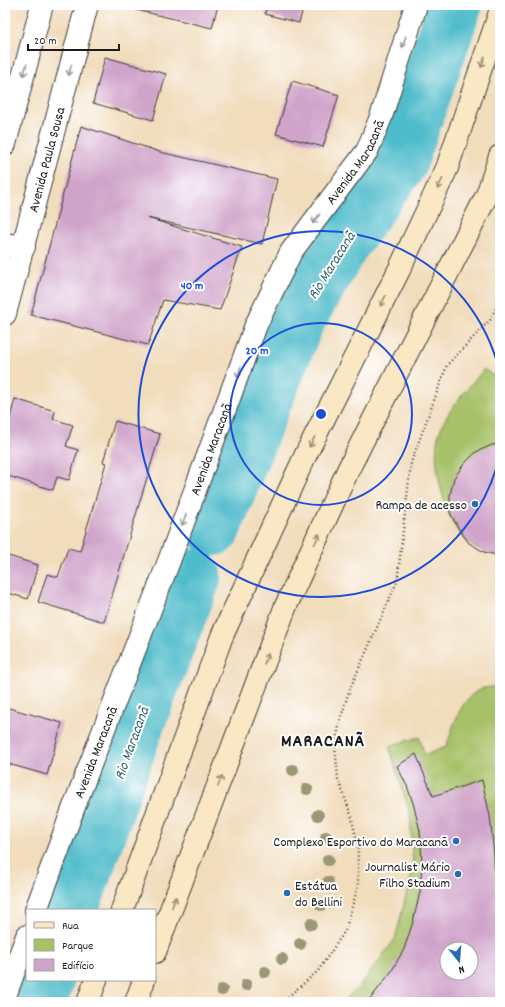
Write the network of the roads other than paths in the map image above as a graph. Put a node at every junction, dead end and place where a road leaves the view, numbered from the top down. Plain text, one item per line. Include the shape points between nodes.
1 (42, 5) edge
2 (88, 5) edge
3 (416, 5) edge
4 (500, 12) edge
5 (5, 144) edge
6 (500, 156) edge
7 (14, 246) edge
8 (5, 314) edge
9 (36, 909) edge
10 (122, 909) edge
11 (26, 939) edge
12 (156, 949) edge
13 (96, 981) edge
14 (144, 981) edge
15 (5, 996) edge
16 (88, 1002) edge
17 (136, 1002) edge

1 -> 5 street
2 -> 7 street, Avenida Paula Sousa
3 -> 9 street, Avenida Maracanã via 382,118 367,151 291,252 256,325
4 -> 10 main road via 447,168 400,268 306,454 222,636
12 -> 6 main road via 285,608 348,470 487,195
7 - 8 street, Avenida Paula Sousa
11 - 15 street
13 - 16 main road
14 - 17 main road

